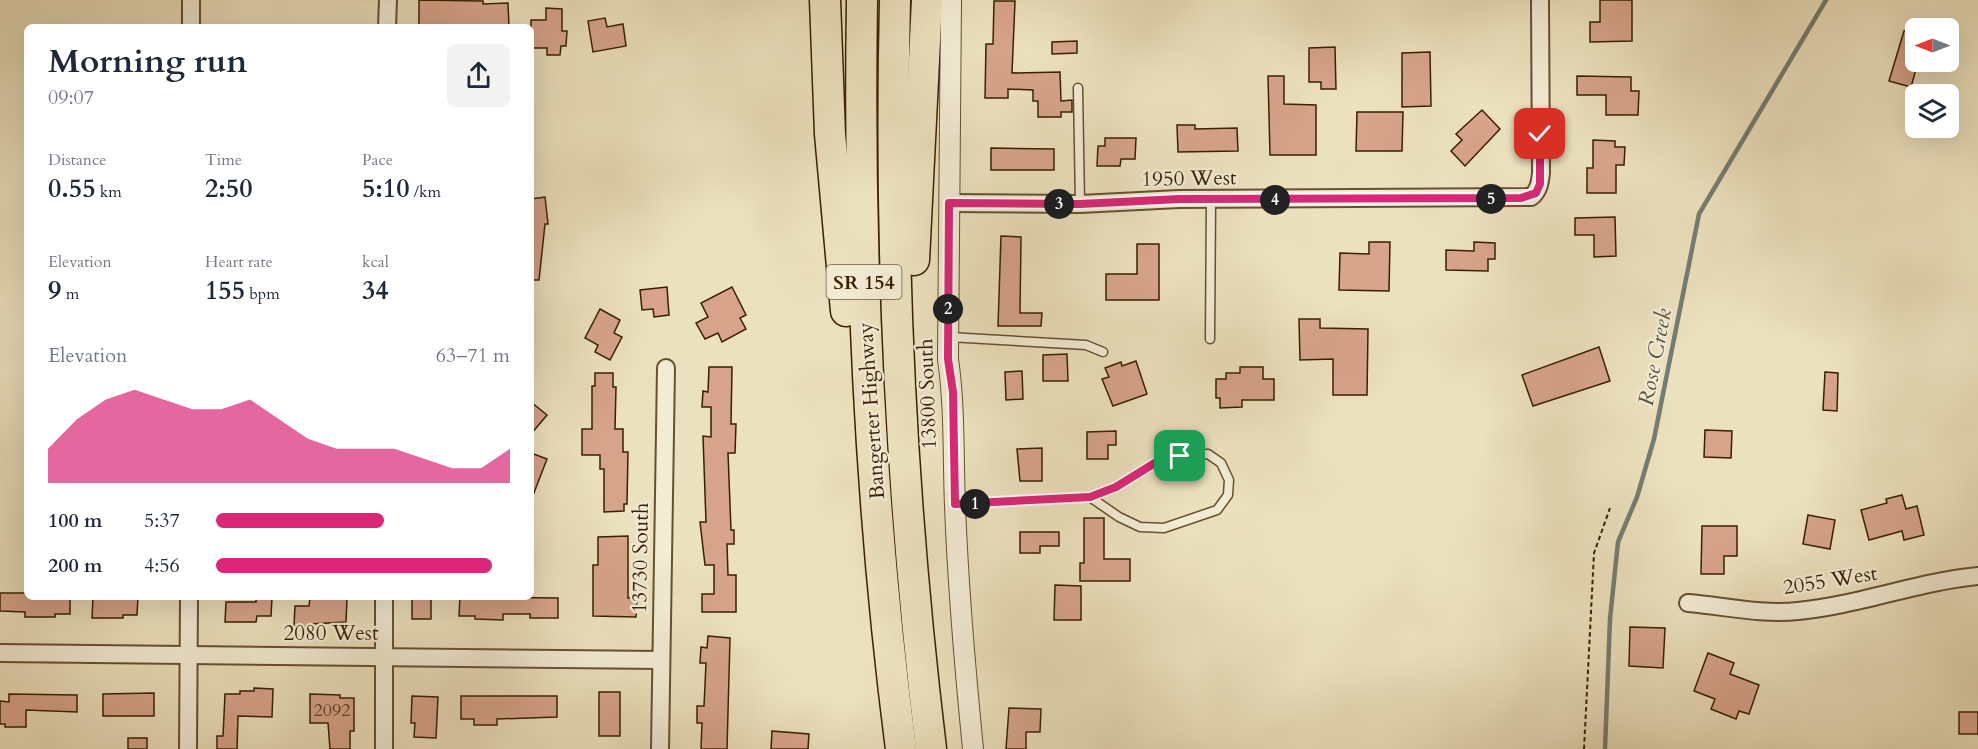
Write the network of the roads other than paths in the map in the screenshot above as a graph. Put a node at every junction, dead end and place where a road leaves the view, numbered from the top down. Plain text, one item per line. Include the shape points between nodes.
1 (191, 0) edge
2 (388, 0) edge
3 (825, 0) edge
4 (862, 0) edge
5 (895, 0) edge
6 (927, 0) edge
7 (951, 0) edge
8 (1540, 0) edge
9 (191, 24) edge
10 (387, 24) edge
11 (1078, 88) dead end
12 (1212, 200) junction
13 (949, 203) junction
14 (1080, 204) junction
15 (948, 337) junction
16 (1210, 339) dead end
17 (1103, 352) dead end
18 (666, 368) dead end
19 (907, 488) junction
20 (1090, 497) junction
21 (955, 504) junction
22 (881, 564) junction
23 (1978, 576) edge
24 (189, 600) edge
25 (384, 600) edge
26 (1688, 603) dead end
27 (0, 653) edge
28 (189, 655) junction
29 (384, 656) junction
30 (662, 660) junction
31 (188, 749) edge
32 (384, 749) edge
33 (660, 749) edge
34 (901, 749) edge
35 (932, 749) edge
36 (973, 749) edge

1 - 9 street
2 - 10 street
3 - 22 highway via 830,134 850,358 862,461
4 - 22 highway, Bangerter Highway / SR 154 via 864,302
5 - 19 highway, Bangerter Highway / SR 154 via 896,238
6 - 19 highway via 909,351
7 - 13 street, 13800 South
8 - 12 street, 1950 West via 1540,173 1536,193 1521,198
11 - 14 lane
12 - 14 street, 1950 West
12 - 16 lane
13 - 14 street, 1950 West
13 - 15 street, 13800 South
15 - 17 lane via 1086,345
15 - 21 street, 13800 South
18 - 30 street, 13730 South
19 - 35 highway, Bangerter Highway / SR 154
20 - 20 lane via 1116,487 1158,461 1180,456 1208,454 1221,463 1229,480 1228,495 1217,510 1164,528 1140,526
20 - 21 lane
21 - 36 street, 13800 South
22 - 34 highway, Bangerter Highway / SR 154
23 - 26 street, 2055 West via 1798,611
24 - 28 street
25 - 29 street
27 - 28 street, 2080 West
28 - 29 street, 2080 West
28 - 31 street
29 - 30 street, 2080 West
29 - 32 street
30 - 33 street, 13730 South

